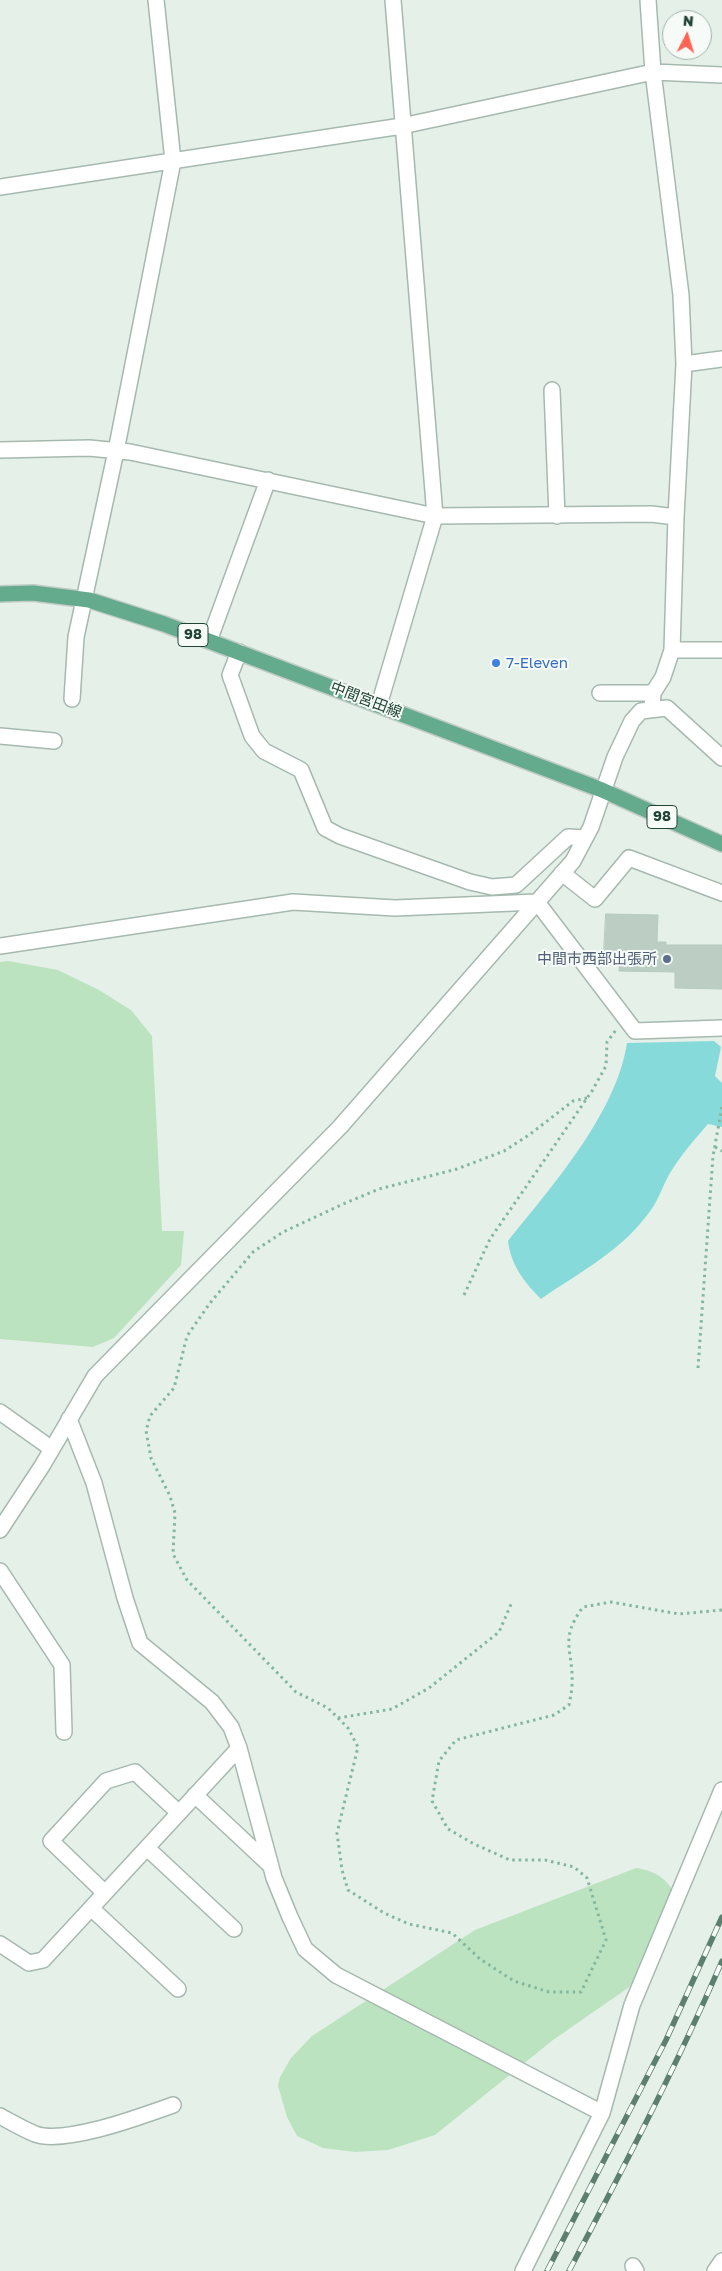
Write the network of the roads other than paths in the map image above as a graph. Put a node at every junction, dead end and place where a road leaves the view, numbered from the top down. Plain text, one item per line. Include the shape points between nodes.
1 (156, 0) edge
2 (393, 0) edge
3 (648, 0) edge
4 (653, 72) junction
5 (722, 75) edge
6 (402, 126) junction
7 (173, 162) junction
8 (0, 186) edge
9 (722, 359) edge
10 (684, 364) junction
11 (552, 390) dead end
12 (0, 450) edge
13 (116, 451) junction
14 (268, 480) junction
15 (435, 516) junction
16 (557, 516) junction
17 (676, 517) junction
18 (0, 594) edge
19 (84, 600) junction
20 (209, 641) junction
21 (672, 650) junction
22 (722, 650) edge
23 (239, 652) junction
24 (600, 693) dead end
25 (72, 699) dead end
26 (652, 701) junction
27 (379, 705) junction
28 (0, 736) edge
29 (54, 741) dead end
30 (722, 758) edge
31 (602, 790) junction
32 (585, 838) junction
33 (722, 844) edge
34 (562, 873) junction
35 (722, 893) edge
36 (537, 902) junction
37 (0, 946) edge
38 (722, 1028) edge
39 (0, 1412) edge
40 (69, 1419) junction
41 (52, 1449) junction
42 (0, 1530) edge
43 (0, 1571) edge
44 (64, 1732) dead end
45 (239, 1748) junction
46 (722, 1790) edge
47 (195, 1795) junction
48 (179, 1812) junction
49 (147, 1848) junction
50 (271, 1866) junction
51 (105, 1893) junction
52 (91, 1908) junction
53 (234, 1929) dead end
54 (0, 1944) edge
55 (178, 1989) dead end
56 (173, 2105) dead end
57 (602, 2113) junction
58 (0, 2116) edge
59 (722, 2261) edge
60 (524, 2271) edge
61 (715, 2271) edge

1 - 7 street
2 - 6 street
3 - 4 street
4 - 5 street
4 - 6 street
4 - 10 street via 680,295
6 - 7 street
6 - 15 street
7 - 8 street
7 - 13 street
9 - 10 street
10 - 17 street
11 - 16 street
12 - 13 street via 89,448
13 - 14 street
13 - 19 street
14 - 15 street
14 - 20 street
15 - 16 street
15 - 27 street
16 - 17 street via 652,514
17 - 21 street
18 - 19 main road, 中間宮田線 / 98 via 33,593
19 - 20 main road, 中間宮田線 / 98
19 - 25 street via 76,637
20 - 23 main road, 中間宮田線 / 98
21 - 22 street
21 - 26 street
23 - 27 main road, 中間宮田線 / 98
23 - 32 street via 230,675 252,736 264,751 301,770 325,828 470,882 492,887 516,885 568,837
24 - 26 street
26 - 30 street via 667,708
26 - 31 street via 632,721
27 - 31 main road, 中間宮田線 / 98
28 - 29 street
31 - 32 street
31 - 33 main road, 中間宮田線 / 98
32 - 34 street via 573,861
34 - 35 street via 595,899 629,858
34 - 36 street
36 - 37 street via 395,908 294,902
36 - 38 street via 635,1031
36 - 40 street via 340,1127 95,1376
39 - 41 street
40 - 41 street
40 - 45 street via 94,1484 140,1643 212,1702 231,1727
41 - 42 street
43 - 44 street via 62,1665
45 - 47 street
45 - 50 street
46 - 57 street via 632,2005
47 - 48 street
47 - 50 street
48 - 49 street
48 - 51 street via 135,1772 106,1781 51,1841
49 - 51 street
49 - 53 street
50 - 57 street via 305,1949 336,1975
51 - 52 street
52 - 54 street via 43,1960 29,1963
52 - 55 street
56 - 58 street via 112,2127 51,2136 35,2134
57 - 60 street
59 - 61 street

